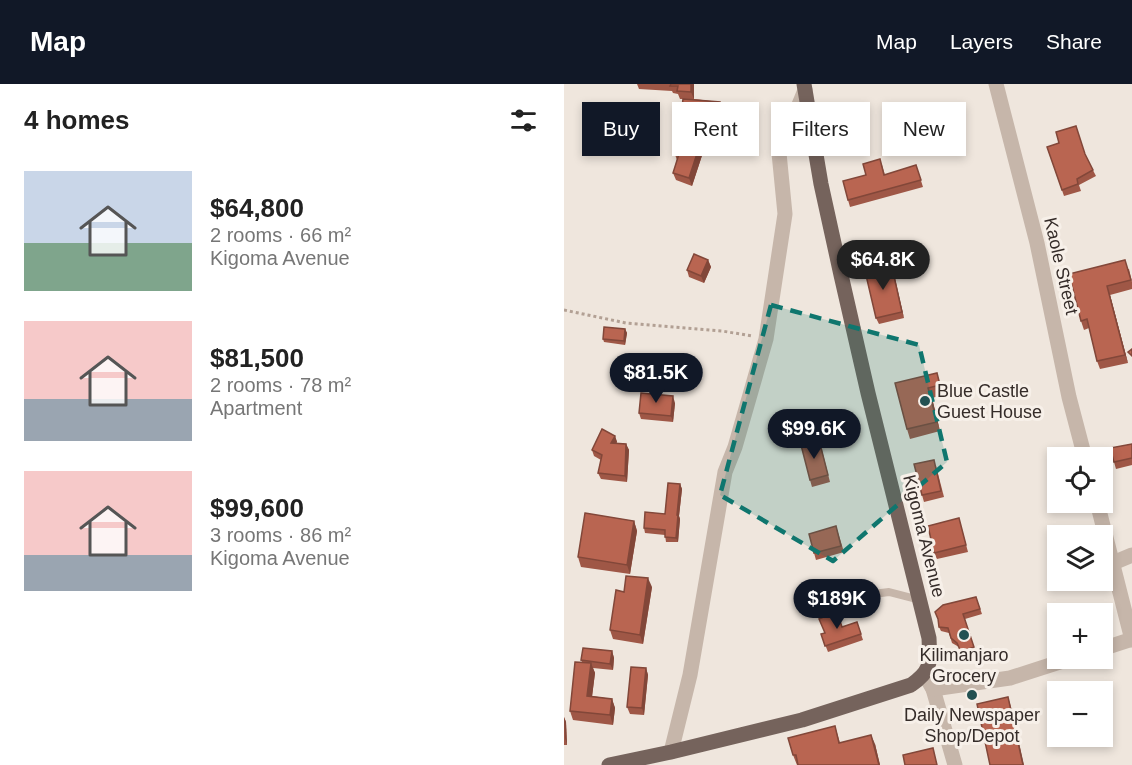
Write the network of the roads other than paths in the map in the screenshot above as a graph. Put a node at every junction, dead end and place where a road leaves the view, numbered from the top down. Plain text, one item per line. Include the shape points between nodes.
1 (996, 84) edge
2 (805, 87) edge
3 (1082, 447) edge
4 (1132, 555) edge
5 (1113, 563) joint
6 (827, 600) dead end
7 (920, 600) junction
8 (1132, 640) edge
9 (1113, 646) edge
10 (1047, 666) edge
11 (925, 675) junction
12 (933, 689) junction
13 (671, 752) junction
14 (609, 765) edge
15 (955, 765) edge

1 - 3 street, Kaole Street via 1037,243
2 - 7 main road, Kigoma Avenue via 821,184 867,393
2 - 13 street via 779,153 784,214 766,339 725,472 690,675
4 - 5 street
5 - 8 street
6 - 7 lane via 889,592
7 - 11 main road, Kigoma Avenue via 929,638 930,659
8 - 9 street
10 - 12 street via 1010,678
11 - 12 street
11 - 13 main road via 910,686 802,720
12 - 15 street
13 - 14 main road

